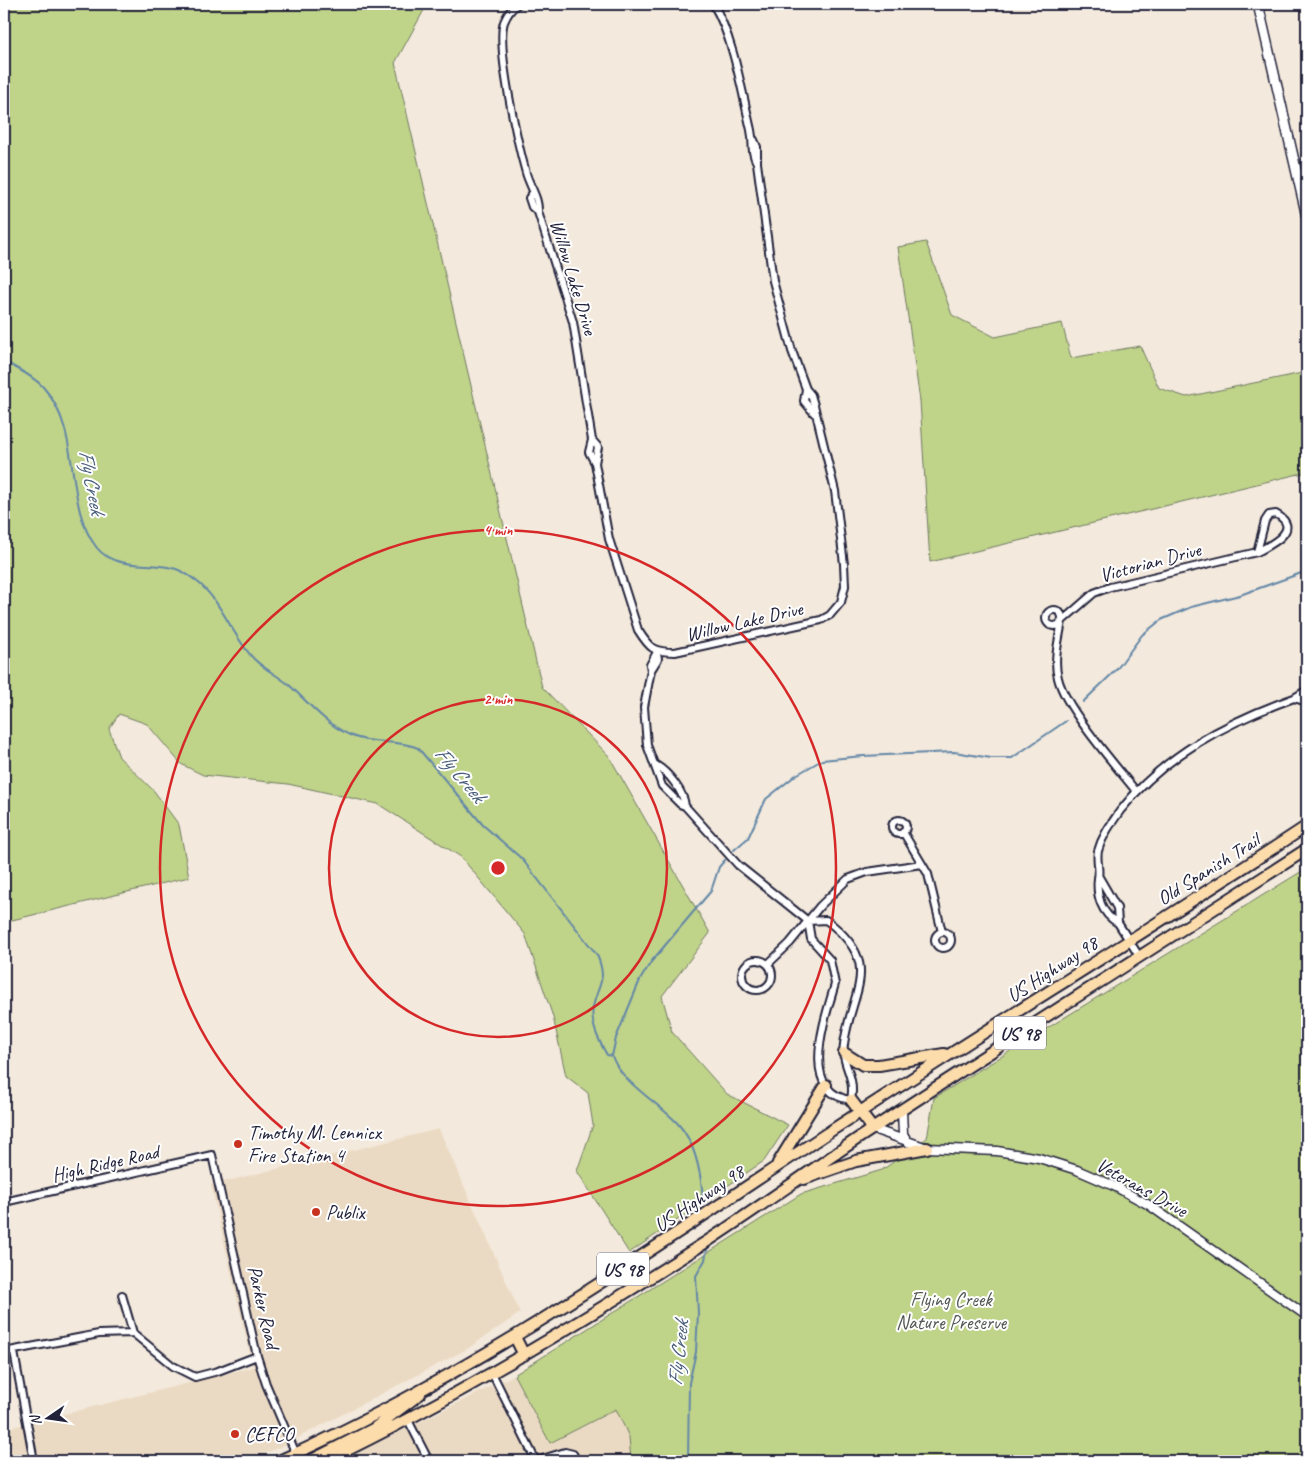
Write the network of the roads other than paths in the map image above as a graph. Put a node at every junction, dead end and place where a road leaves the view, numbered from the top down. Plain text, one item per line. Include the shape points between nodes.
1 (518, 4) edge
2 (713, 4) edge
3 (1258, 4) edge
4 (1307, 217) edge
5 (1257, 552) junction
6 (658, 652) junction
7 (1307, 690) edge
8 (1294, 698) junction
9 (1307, 702) edge
10 (656, 765) junction
11 (1136, 791) junction
12 (685, 806) junction
13 (1307, 826) edge
14 (903, 832) dead end
15 (1307, 849) edge
16 (922, 864) junction
17 (1099, 876) junction
18 (808, 921) junction
19 (1118, 923) junction
20 (942, 932) dead end
21 (1127, 941) junction
22 (1138, 956) junction
23 (768, 964) junction
24 (952, 1052) junction
25 (844, 1054) junction
26 (826, 1085) junction
27 (851, 1100) junction
28 (902, 1111) junction
29 (859, 1113) junction
30 (873, 1129) junction
31 (908, 1142) junction
32 (927, 1148) junction
33 (212, 1155) joint
34 (775, 1168) junction
35 (791, 1183) junction
36 (4, 1202) edge
37 (122, 1295) dead end
38 (1307, 1316) edge
39 (133, 1333) junction
40 (515, 1337) junction
41 (4, 1352) edge
42 (14, 1352) junction
43 (524, 1354) junction
44 (257, 1356) junction
45 (492, 1373) junction
46 (436, 1380) junction
47 (408, 1420) junction
48 (296, 1459) edge
49 (34, 1461) edge
50 (279, 1461) edge
51 (310, 1461) edge
52 (325, 1461) edge
53 (429, 1461) edge
54 (536, 1461) edge
55 (577, 1461) edge

1 - 6 street, Willow Lake Drive via 504,23 503,38 517,138 572,322 592,440 589,452 595,462 608,540 638,630 646,643
2 - 6 street, Willow Lake Drive via 735,66 753,139 751,152 757,163 773,281 806,389 804,401 814,413 835,491 845,586 841,602 830,615 807,624 684,651
3 - 4 main road
5 - 5 street, Victorian Drive via 1280,539 1286,524 1283,518 1269,515
5 - 11 street, Victorian Drive via 1110,587 1094,593 1062,621 1057,649 1058,679 1067,700
6 - 10 street via 652,658 644,707 647,745
7 - 8 street
8 - 9 street
8 - 11 street via 1253,712 1208,736 1160,769
10 - 12 street via 685,798
10 - 12 street via 662,786
11 - 17 street via 1107,829 1098,852
12 - 18 street via 738,865
13 - 21 main road, Old Spanish Trail / US 98
14 - 16 street
15 - 22 main road, Old Spanish Trail / US 98
16 - 18 street via 867,872 848,879
16 - 20 street via 928,874
17 - 19 street via 1117,908
17 - 19 street via 1096,886 1102,906 1108,917
18 - 23 street
18 - 25 street via 826,920 836,928 855,953 860,967 861,981
18 - 26 street via 812,939 830,960 834,975 818,1050
19 - 21 street
21 - 22 street
21 - 24 main road, US Highway 98 / US 98
22 - 28 main road, US Highway 98 / US 98
23 - 23 street via 759,960 745,965 742,975 745,984 754,989 768,986 772,977
24 - 25 main road via 871,1065 858,1063
24 - 29 main road, US Highway 98 / US 98
25 - 27 street via 853,1084
26 - 27 street via 836,1097
26 - 34 main road
27 - 29 main road
28 - 30 main road, US Highway 98 / US 98
28 - 31 street
29 - 30 main road
29 - 34 main road, US Highway 98 / US 98
30 - 31 street, Veterans Drive
30 - 35 main road, US Highway 98 / US 98
31 - 32 street, Veterans Drive
32 - 35 main road via 856,1161
32 - 38 street, Veterans Drive via 997,1151 1039,1158 1114,1186 1164,1216
33 - 36 street, High Ridge Road
33 - 44 street, Parker Road
34 - 40 main road, US Highway 98 / US 98
35 - 43 main road, US Highway 98 / US 98 via 705,1242
37 - 39 street
39 - 42 street via 99,1334
39 - 44 street via 174,1366 195,1377
40 - 43 main road
40 - 46 main road, US Highway 98 / US 98
41 - 42 street
42 - 49 street
43 - 45 main road, US Highway 98 / US 98
44 - 48 street, Parker Road
45 - 47 main road, US Highway 98 / US 98
45 - 54 street
46 - 48 main road, US Highway 98 / US 98
46 - 51 main road via 373,1429
47 - 52 main road, US Highway 98 / US 98
47 - 53 street
48 - 50 main road, US Highway 98 / US 98
54 - 55 street via 565,1452 573,1454

